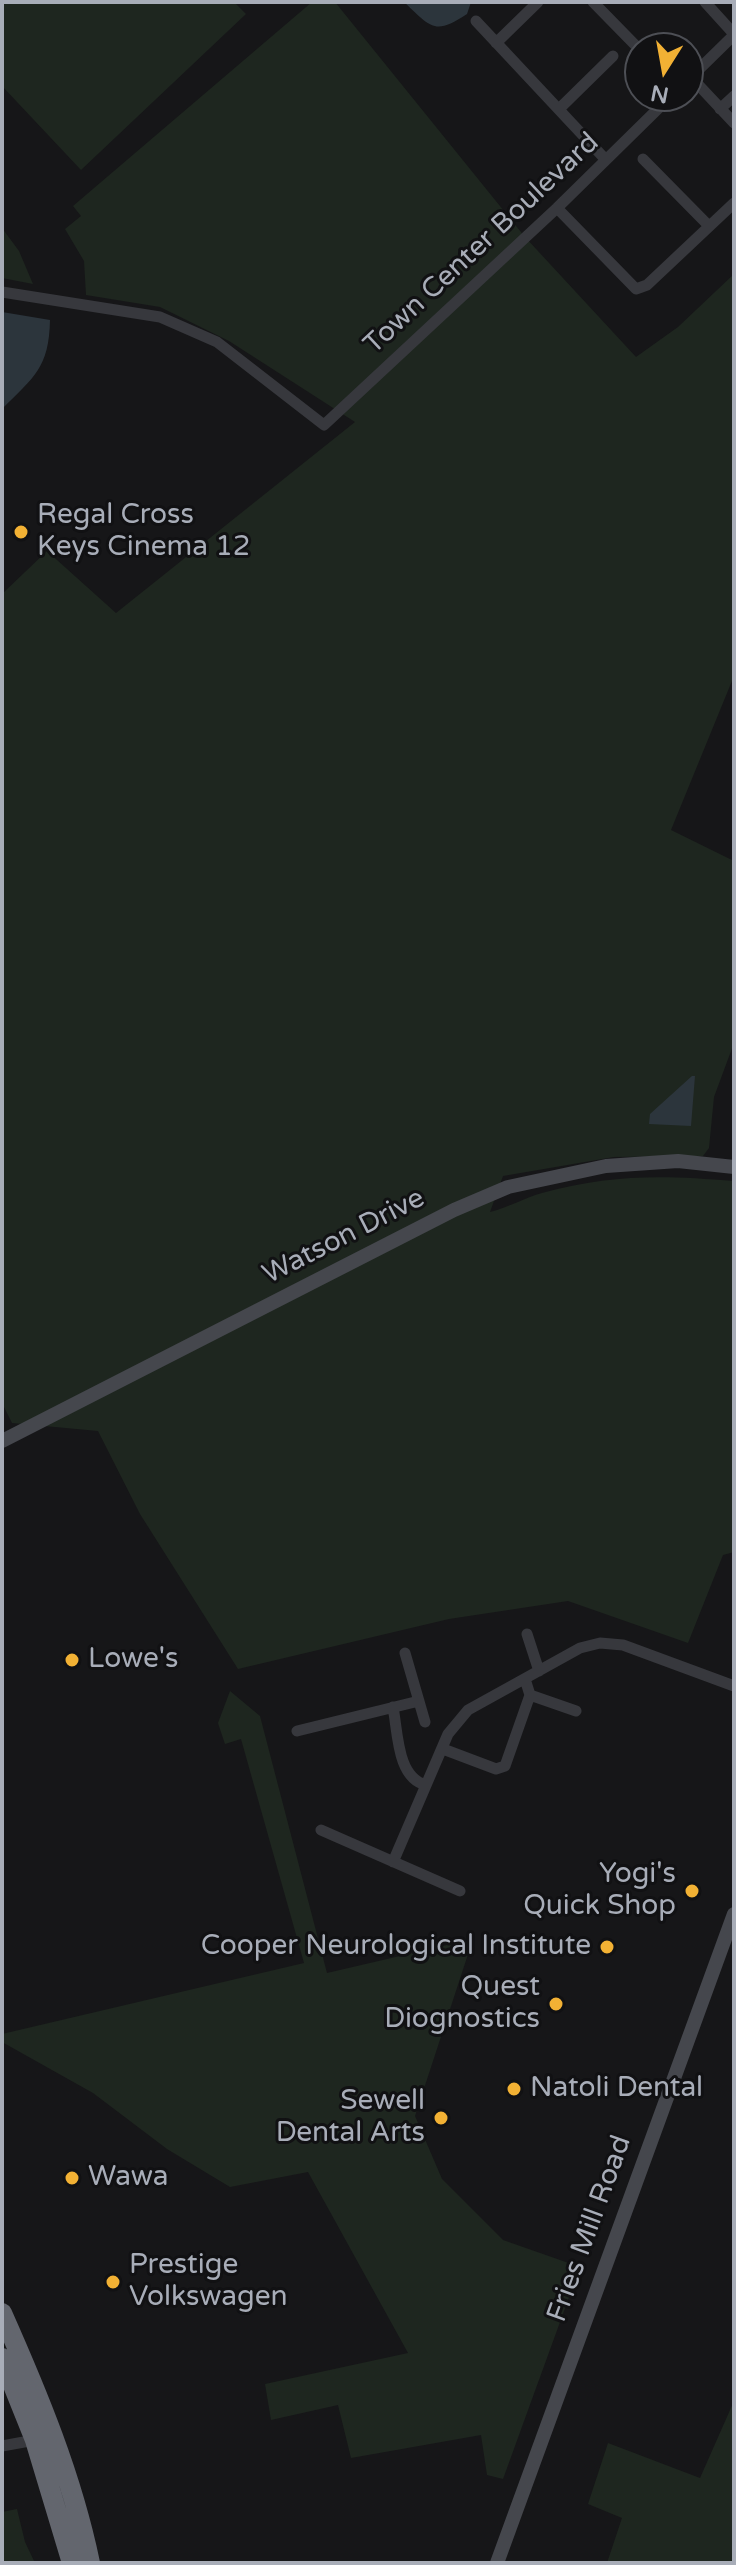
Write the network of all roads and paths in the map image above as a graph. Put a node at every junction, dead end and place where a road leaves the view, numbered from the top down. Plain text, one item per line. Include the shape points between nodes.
1 (538, 2) edge
2 (593, 2) edge
3 (705, 2) edge
4 (476, 21) dead end
5 (624, 34) edge
6 (734, 34) edge
7 (496, 43) junction
8 (613, 56) dead end
9 (704, 63) edge
10 (704, 93) edge
11 (734, 96) edge
12 (559, 109) junction
13 (720, 109) junction
14 (655, 112) edge
15 (734, 123) edge
16 (643, 159) dead end
17 (606, 160) junction
18 (734, 203) edge
19 (557, 208) junction
20 (709, 226) junction
21 (2, 292) edge
22 (734, 1167) edge
23 (2, 1441) edge
24 (527, 1634) dead end
25 (405, 1653) dead end
26 (539, 1671) junction
27 (525, 1679) junction
28 (734, 1686) edge
29 (530, 1695) junction
30 (419, 1701) junction
31 (393, 1707) junction
32 (576, 1711) dead end
33 (425, 1722) dead end
34 (297, 1731) dead end
35 (443, 1749) junction
36 (426, 1785) junction
37 (321, 1830) dead end
38 (393, 1862) junction
39 (460, 1891) dead end
40 (734, 1914) edge
41 (2, 2313) edge
42 (2, 2358) edge
43 (35, 2440) junction
44 (2, 2446) edge
45 (72, 2563) edge
46 (90, 2563) edge
47 (497, 2563) edge

1 - 7 street
2 - 5 street
3 - 6 street
4 - 7 street
6 - 9 street
7 - 12 street
8 - 12 street
10 - 13 street
11 - 13 street
12 - 17 street
13 - 15 street
14 - 17 street, Town Center Boulevard
16 - 20 street
17 - 19 street, Town Center Boulevard
18 - 20 street
19 - 20 street via 636,289 647,285
19 - 21 street, Town Center Boulevard via 324,425 217,342 160,317
22 - 23 street, Watson Drive via 678,1161 606,1166 508,1187
24 - 26 street
25 - 30 street
26 - 27 street
26 - 28 street via 600,1643 623,1645
27 - 29 street
27 - 35 street via 468,1710
29 - 32 street
29 - 35 street via 505,1766 496,1769
30 - 31 street
30 - 33 street
31 - 34 street
31 - 36 street via 406,1771
35 - 36 street
36 - 38 street
37 - 38 street
38 - 39 street
40 - 47 street, Fries Mill Road
41 - 46 highway via 52,2434
42 - 43 highway
43 - 44 street
43 - 45 highway

